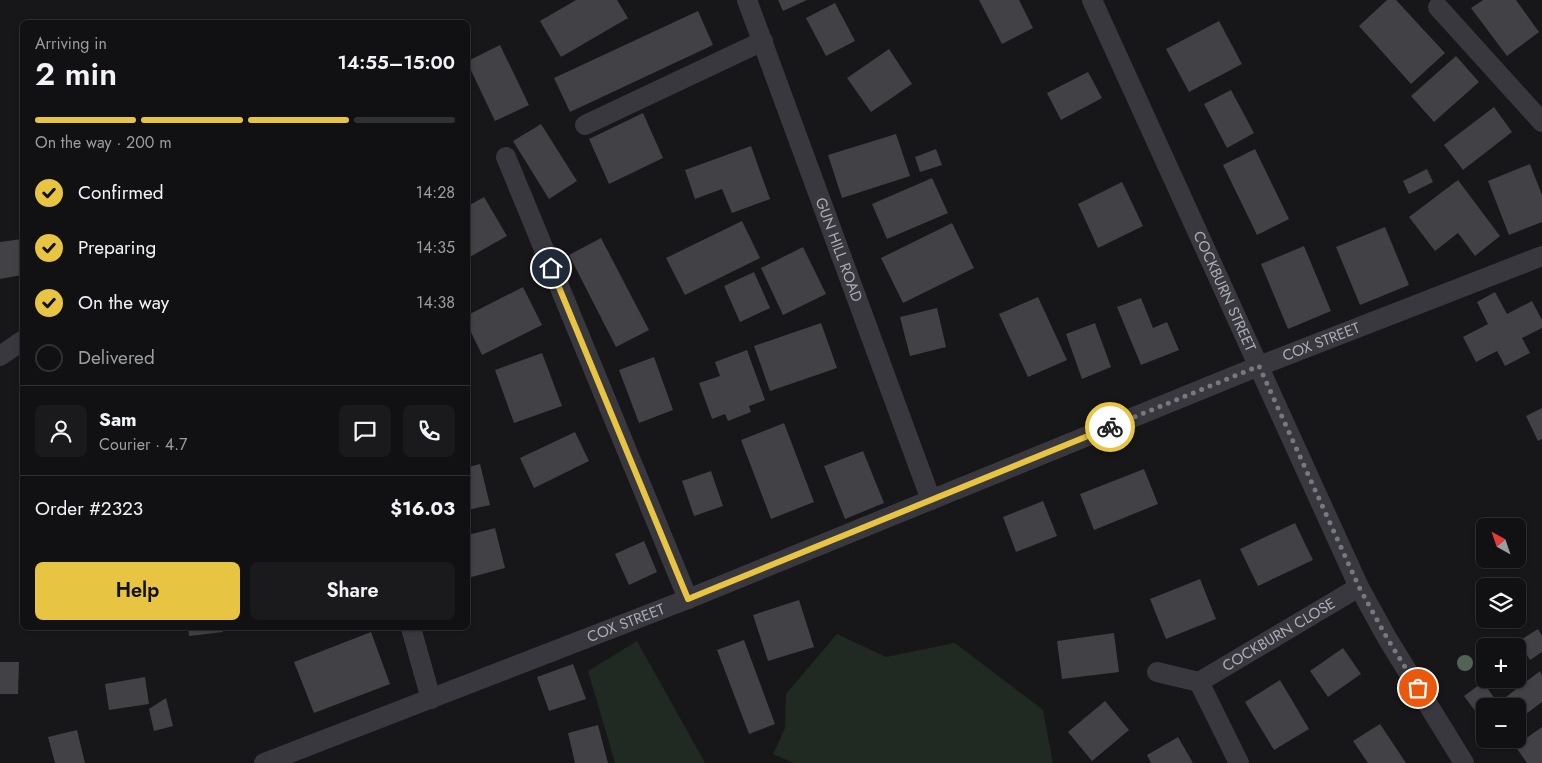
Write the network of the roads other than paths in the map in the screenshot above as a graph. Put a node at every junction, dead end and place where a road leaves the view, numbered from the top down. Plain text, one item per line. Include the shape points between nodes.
1 (747, 0) edge
2 (1092, 0) edge
3 (1438, 7) dead end
4 (763, 40) junction
5 (1542, 122) edge
6 (585, 125) dead end
7 (506, 157) dead end
8 (1542, 256) edge
9 (20, 342) edge
10 (0, 356) edge
11 (1259, 366) junction
12 (930, 500) junction
13 (1359, 587) junction
14 (688, 599) junction
15 (413, 630) edge
16 (1157, 672) dead end
17 (1198, 682) junction
18 (431, 699) junction
19 (264, 763) edge
20 (1239, 763) edge
21 (1464, 763) edge

1 - 4 street, GUN HILL ROAD
2 - 11 street, COCKBURN STREET
3 - 5 street
4 - 6 street
4 - 12 street, GUN HILL ROAD
7 - 14 street
8 - 11 street, COX STREET
9 - 10 street
11 - 12 street, COX STREET
11 - 13 street, COCKBURN STREET
12 - 14 street, COX STREET
13 - 17 street, COCKBURN CLOSE
13 - 21 street, COCKBURN STREET
14 - 18 street, COX STREET
15 - 18 street
16 - 17 street
17 - 20 street
18 - 19 street, COX STREET

